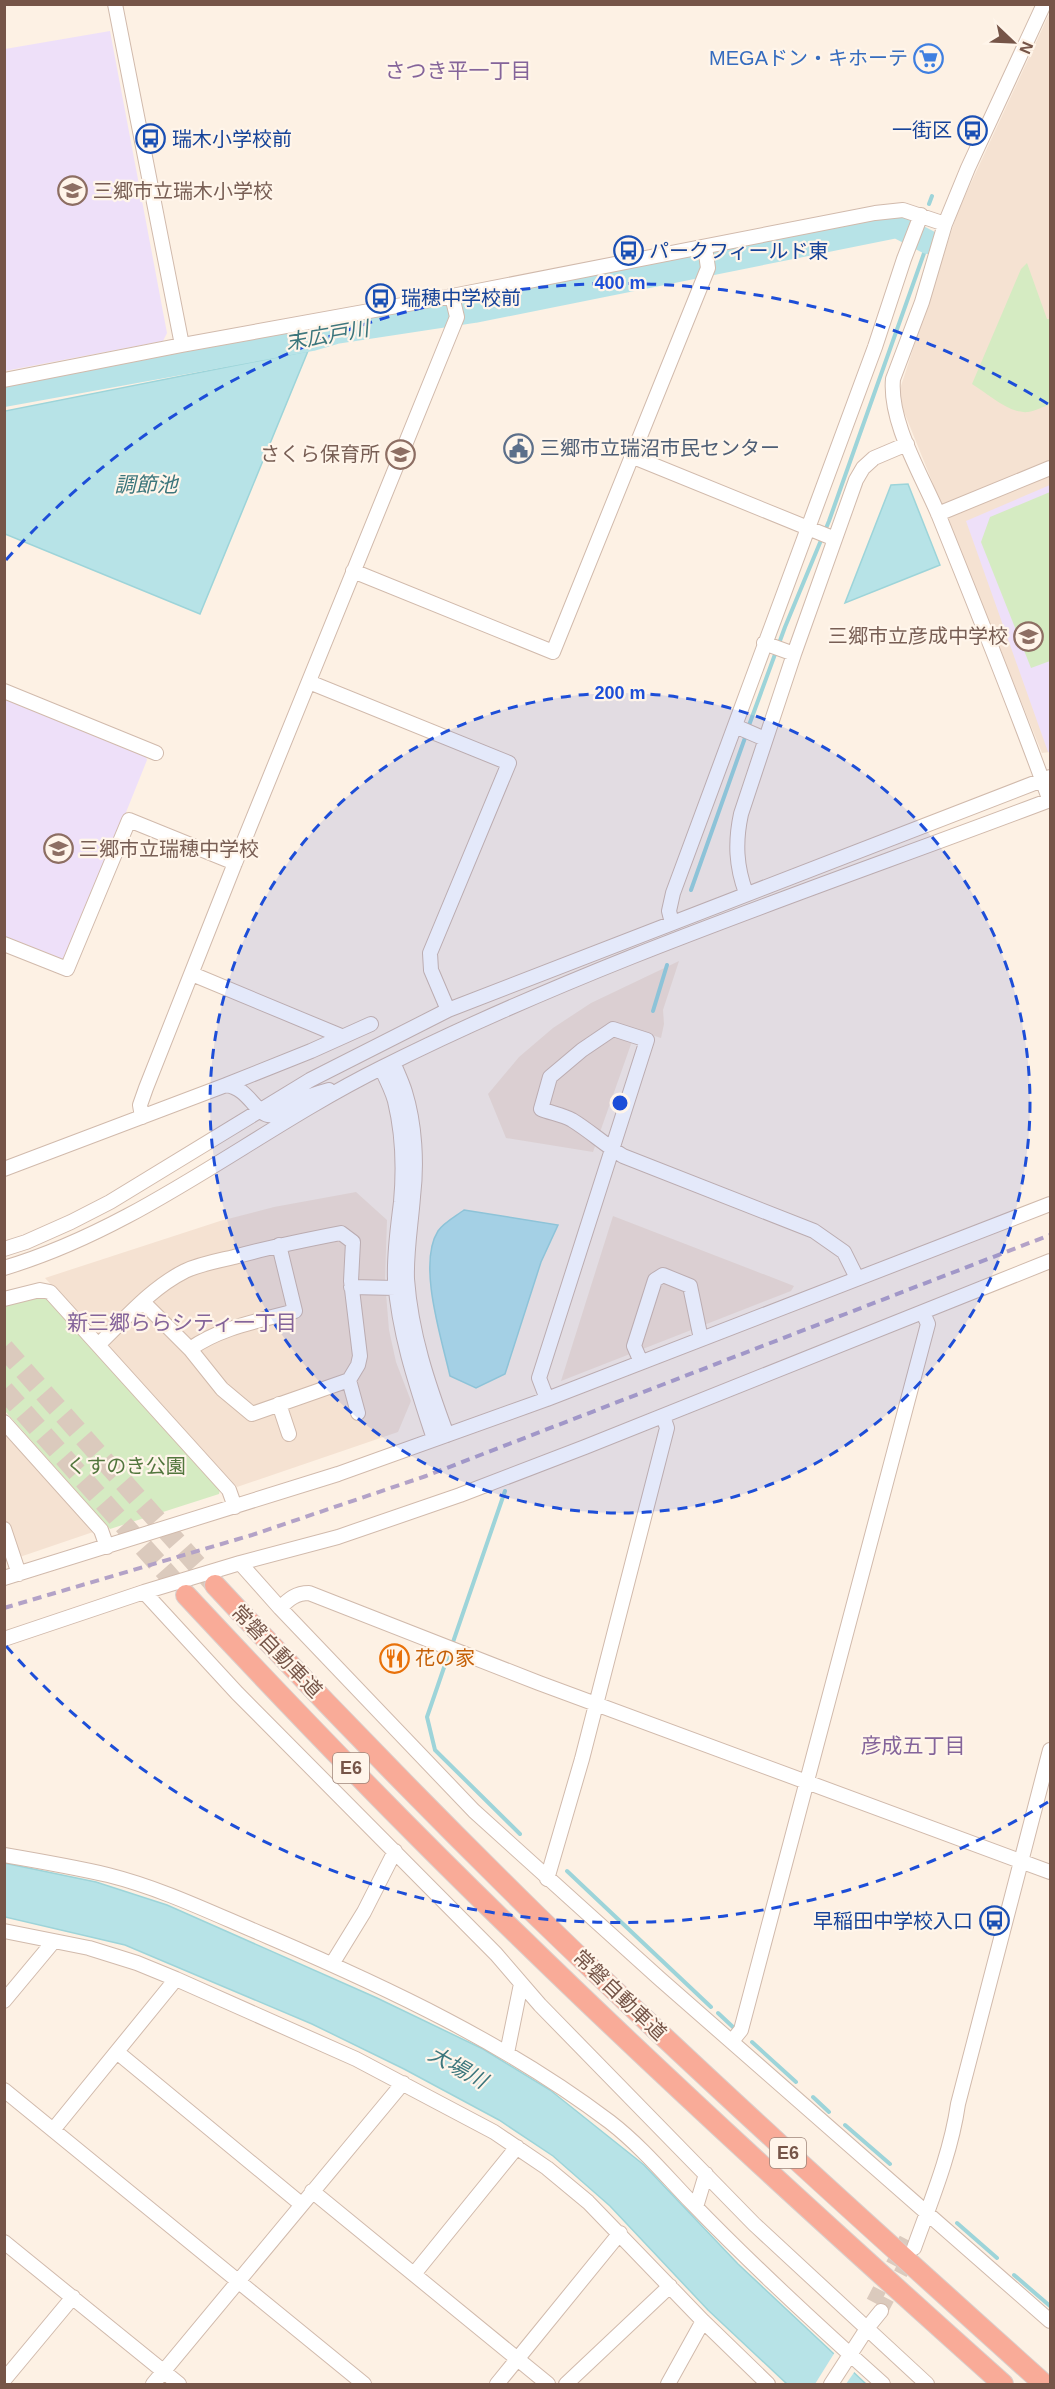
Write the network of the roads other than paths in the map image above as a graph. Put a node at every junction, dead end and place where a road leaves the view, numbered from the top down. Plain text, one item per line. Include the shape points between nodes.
1 (116, 4) edge
2 (1044, 5) edge
3 (1050, 7) edge
4 (921, 215) junction
5 (945, 224) junction
6 (705, 250) junction
7 (455, 306) junction
8 (182, 345) junction
9 (4, 380) edge
10 (907, 444) junction
11 (632, 456) junction
12 (1050, 468) edge
13 (938, 514) junction
14 (807, 528) junction
15 (831, 537) junction
16 (353, 572) junction
17 (764, 643) junction
18 (789, 653) junction
19 (309, 682) junction
20 (4, 691) edge
21 (735, 726) junction
22 (760, 736) junction
23 (156, 753) dead end
24 (1047, 778) edge
25 (1050, 800) edge
26 (235, 863) junction
27 (746, 893) junction
28 (672, 922) junction
29 (4, 944) edge
30 (192, 974) junction
31 (448, 1010) junction
32 (371, 1024) dead end
33 (341, 1036) junction
34 (387, 1065) junction
35 (226, 1085) junction
36 (348, 1086) junction
37 (259, 1110) junction
38 (142, 1117) junction
39 (614, 1150) junction
40 (4, 1170) edge
41 (1050, 1204) edge
42 (279, 1245) junction
43 (4, 1249) edge
44 (1050, 1261) edge
45 (4, 1268) edge
46 (857, 1278) junction
47 (351, 1287) junction
48 (396, 1288) junction
49 (4, 1299) edge
50 (143, 1302) junction
51 (923, 1313) junction
52 (701, 1339) junction
53 (98, 1345) junction
54 (190, 1349) junction
55 (641, 1362) junction
56 (348, 1380) junction
57 (547, 1399) junction
58 (279, 1404) junction
59 (358, 1413) dead end
60 (663, 1416) junction
61 (4, 1422) edge
62 (289, 1434) dead end
63 (441, 1437) junction
64 (235, 1507) junction
65 (4, 1528) edge
66 (106, 1547) junction
67 (240, 1563) junction
68 (19, 1574) junction
69 (4, 1578) edge
70 (215, 1585) tunnel mouth
71 (144, 1592) junction
72 (186, 1594) tunnel mouth
73 (280, 1608) junction
74 (4, 1639) edge
75 (596, 1704) junction
76 (1050, 1750) edge
77 (807, 1782) junction
78 (395, 1851) junction
79 (4, 1855) edge
80 (1021, 1861) junction
81 (1050, 1872) edge
82 (547, 1879) junction
83 (4, 1931) edge
84 (54, 1941) junction
85 (332, 1964) junction
86 (176, 1979) junction
87 (521, 1984) junction
88 (4, 2001) edge
89 (732, 2041) junction
90 (117, 2052) junction
91 (507, 2053) junction
92 (403, 2083) junction
93 (6, 2093) edge
94 (53, 2130) junction
95 (517, 2147) junction
96 (706, 2175) junction
97 (312, 2191) junction
98 (302, 2204) junction
99 (696, 2207) junction
100 (927, 2212) junction
101 (620, 2233) junction
102 (4, 2242) edge
103 (910, 2243) tunnel mouth
104 (414, 2274) junction
105 (238, 2282) junction
106 (670, 2286) junction
107 (73, 2297) junction
108 (877, 2306) tunnel mouth
109 (703, 2321) junction
110 (1050, 2321) edge
111 (868, 2327) junction
112 (849, 2357) junction
113 (518, 2359) junction
114 (164, 2372) junction
115 (4, 2380) edge
116 (153, 2385) edge
117 (179, 2385) edge
118 (364, 2385) edge
119 (497, 2385) edge
120 (548, 2385) edge
121 (566, 2385) edge
122 (668, 2385) edge
123 (768, 2385) edge
124 (831, 2385) edge
125 (882, 2385) edge
126 (927, 2385) edge
127 (1003, 2385) edge
128 (1044, 2385) edge

1 - 8 street
2 - 3 street
2 - 5 street
4 - 5 street
4 - 6 street via 903,210 884,212
4 - 14 street
5 - 10 street via 893,379 893,402
6 - 7 street
6 - 11 street via 708,268
7 - 8 street
7 - 16 street
8 - 9 street
10 - 13 street
10 - 15 street via 874,458 863,468
11 - 14 street
11 - 16 street via 553,652
12 - 13 street
13 - 24 street
14 - 15 street
14 - 17 street
15 - 18 street
16 - 19 street
17 - 18 street
17 - 21 street
18 - 22 street
19 - 26 street
19 - 31 street via 509,763 429,953 431,970
20 - 23 street
21 - 22 street
21 - 28 street via 673,893 669,911
22 - 27 street via 736,836 737,861
24 - 25 street
24 - 27 street
25 - 34 street via 558,986
26 - 29 street via 129,820 67,969
26 - 30 street
27 - 28 street
28 - 31 street
30 - 33 street
30 - 38 street via 140,1105
31 - 37 street
32 - 33 street
33 - 35 street
34 - 36 street
34 - 48 street via 401,1142
34 - 63 street via 405,1092 414,1142 407,1278 411,1317
35 - 37 street via 243,1091
35 - 38 street
36 - 37 street via 318,1093 273,1115
36 - 45 street via 145,1206 79,1239
37 - 43 street via 110,1202
38 - 40 street
39 - 39 street via 647,1040 613,1029 550,1077 541,1109 570,1119
39 - 46 street via 814,1231 844,1252
39 - 57 street via 540,1378
41 - 46 street
42 - 47 street via 341,1233 353,1242
42 - 50 street via 198,1266 167,1282
42 - 54 street via 295,1311 228,1329
44 - 51 street
46 - 52 street
47 - 48 street
47 - 56 street via 360,1356
48 - 63 street via 409,1359
49 - 53 street via 40,1290 50,1292
50 - 53 street
50 - 54 street
51 - 60 street
51 - 77 street via 928,1324
52 - 55 street
52 - 55 street via 690,1286 663,1275 655,1280 634,1346
53 - 64 street via 229,1490
54 - 58 street via 222,1389 252,1414
55 - 57 street
56 - 58 street
56 - 59 street
57 - 63 street
58 - 62 street
60 - 67 street via 460,1495 338,1537
60 - 75 street via 667,1428
61 - 66 street via 101,1530
63 - 64 street
64 - 66 street
65 - 68 street
66 - 68 street
67 - 71 street
67 - 73 street
68 - 69 street
70 - 128 highway, 常磐自動車道 / E6 via 375,1754 538,1916 792,2157
71 - 74 street
71 - 78 street via 237,1693
72 - 127 highway, 常磐自動車道 / E6 via 363,1781 520,1937 668,2079
73 - 75 street via 299,1593 309,1593
73 - 82 street via 474,1811
75 - 77 street
75 - 82 street
76 - 80 street
77 - 80 street
77 - 89 street via 741,2030
78 - 85 street
78 - 87 street
79 - 85 street via 108,1875 156,1890
80 - 81 street
80 - 100 street via 950,2141
82 - 89 street
83 - 84 street
84 - 86 street via 89,1948
84 - 88 street
85 - 91 street
86 - 90 street
86 - 92 street
87 - 91 street
87 - 96 street
89 - 100 street
90 - 94 street
90 - 98 street
91 - 99 street via 612,2124
92 - 95 street
92 - 97 street
93 - 94 street
94 - 105 street
95 - 101 street via 588,2202
95 - 104 street
96 - 99 street
96 - 111 street
97 - 98 street
97 - 104 street
98 - 105 street
99 - 112 street
100 - 103 street
100 - 110 street
101 - 106 street
101 - 113 street
102 - 107 street
104 - 113 street
105 - 114 street
105 - 118 street
106 - 109 street
106 - 121 street
107 - 114 street
107 - 115 street
108 - 111 street
109 - 122 street
109 - 123 street
111 - 112 street
111 - 126 street
112 - 124 street
112 - 125 street
113 - 119 street
113 - 120 street
114 - 116 street
114 - 117 street

